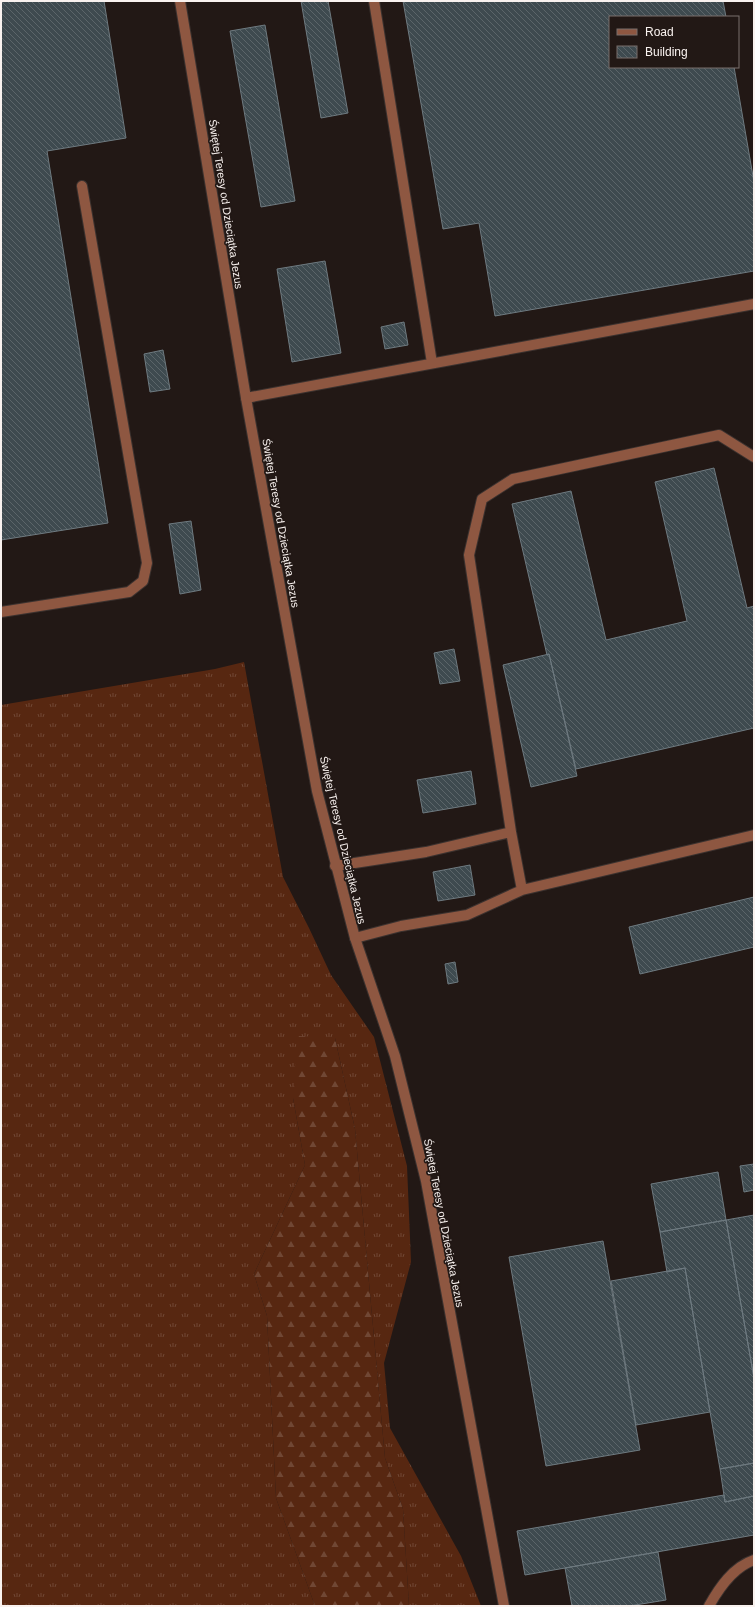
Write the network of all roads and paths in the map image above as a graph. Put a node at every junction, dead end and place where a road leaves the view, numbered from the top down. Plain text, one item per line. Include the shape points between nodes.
1 (180, 1) edge
2 (374, 1) edge
3 (82, 186) dead end
4 (754, 304) edge
5 (432, 363) junction
6 (246, 398) junction
7 (754, 457) edge
8 (1, 612) edge
9 (511, 832) junction
10 (754, 835) edge
11 (335, 866) junction
12 (522, 890) junction
13 (354, 938) junction
14 (754, 1560) edge
15 (504, 1606) edge
16 (709, 1606) edge

1 - 6 street, Świętej Teresy od Dzieciątka Jezus
2 - 5 street
3 - 8 street via 147,563 143,581 129,592
4 - 5 street
5 - 6 street
6 - 11 street, Świętej Teresy od Dzieciątka Jezus via 317,791
7 - 9 street via 719,435 513,479 482,499 469,555
9 - 11 street via 426,852
9 - 12 street
10 - 12 street
11 - 13 street, Świętej Teresy od Dzieciątka Jezus
12 - 13 street via 467,915 401,926
13 - 15 street, Świętej Teresy od Dzieciątka Jezus via 395,1056 426,1181
14 - 16 street via 745,1563 720,1587

